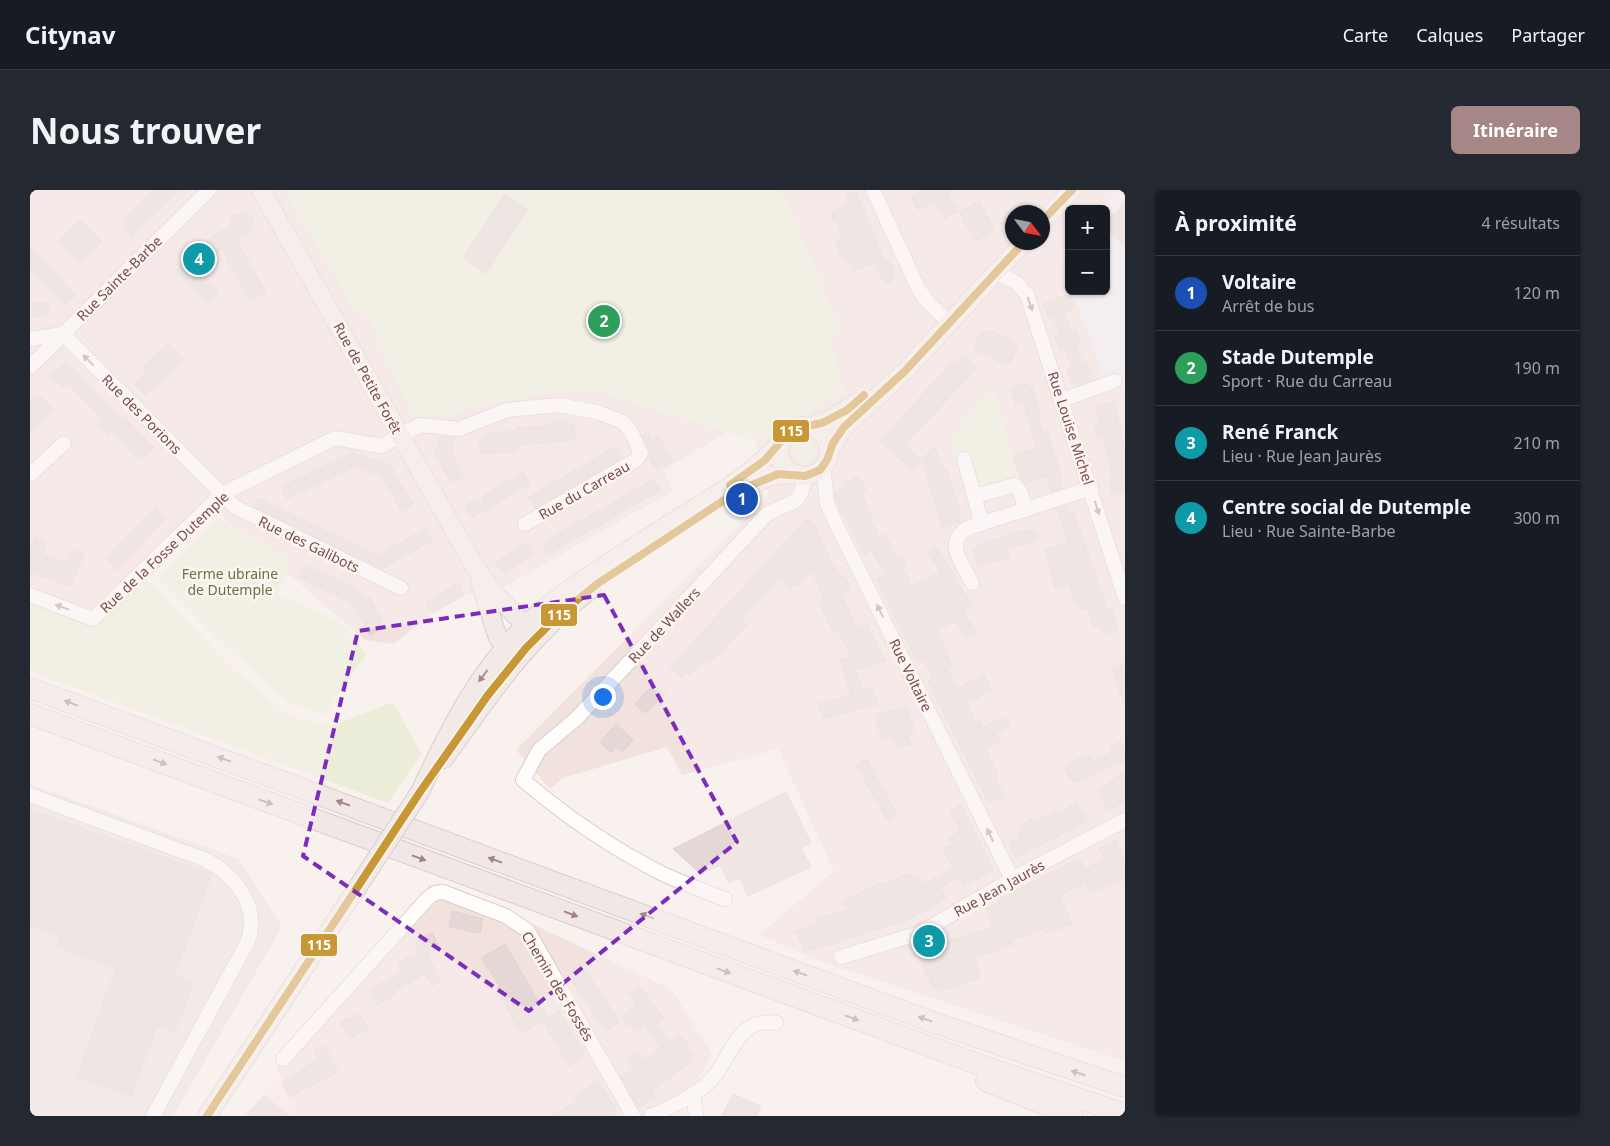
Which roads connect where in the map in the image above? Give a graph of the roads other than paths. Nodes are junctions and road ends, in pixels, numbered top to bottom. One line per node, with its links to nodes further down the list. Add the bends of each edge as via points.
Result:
1 (209, 190): 12 (street, Rue Sainte-Barbe)
2 (261, 190): 18 (main road, Rue de Petite Forêt)
3 (873, 190): 11 (street, via 918,288)
4 (1058, 190): 6 (main road)
5 (1072, 190): 7 (main road)
6 (1044, 205)
7 (1050, 213)
8 (1005, 247): 11 (main road)
9 (1017, 250): 10 (main road)
10 (996, 272): 16 (street, Rue Louise Michel, one-way to 16, via 1017,283 1027,295); 22 (main road, via 905,371 844,427)
11 (942, 316): 17 (main road, via 893,370 859,400 840,414)
12 (63, 334): 13 (street); 14 (street, Rue Sainte-Barbe); 26 (street, Rue des Porions, one-way to 12)
13 (30, 339)
14 (30, 367)
15 (1115, 381): 16 (street)
16 (1062, 400): 25 (street, Rue Louise Michel)
17 (810, 427): 20 (main road, via 793,430); 22 (main road, via 824,436)
18 (400, 436): 26 (street, Rue de la Fosse Dutemple, via 380,446 335,438); 29 (street, Rue du Carreau, via 420,425 459,429 497,413 541,405 592,410 626,425 640,448 638,458); 31 (main road, Rue de Petite Forêt)
19 (64, 442): 23 (street)
20 (781, 442): 24 (main road, via 780,458 784,466); 36 (main road, via 754,469 571,589)
21 (964, 459): 27 (street)
22 (826, 460): 24 (main road, via 816,473); 42 (street, Rue Voltaire, one-way to 22, via 836,523 824,492)
23 (30, 475)
24 (799, 475): 36 (main road, via 778,474 747,486 639,555); 43 (street, Rue de Wallers, via 800,497 765,516 577,718 539,750 523,780 622,850 667,876)
25 (1091, 488): 28 (street); 35 (street, Rue Louise Michel, one-way to 35)
26 (222, 494): 33 (street, Rue des Galibots, via 245,513); 34 (street, Rue de la Fosse Dutemple, one-way to 34, via 93,619)
27 (975, 496): 28 (street, via 1015,485); 30 (street)
28 (1026, 510): 30 (street)
29 (525, 524)
30 (982, 524): 32 (street, via 964,530 956,540 957,551)
31 (475, 567): 36 (main road, Rue de Petite Forêt); 37 (main road, Rue de Petite Forêt, via 495,631)
32 (972, 583)
33 (401, 588)
34 (30, 595)
35 (1125, 598)
36 (530, 633): 37 (main road)
37 (512, 652): 52 (main road, bridge, via 488,695 420,792)
38 (30, 688): 48 (highway, one-way to 38, via 930,1021)
39 (30, 714): 46 (highway, one-way to 46)
40 (30, 794): 51 (street, via 206,860 231,877 249,906 251,925 247,943)
41 (1125, 820): 42 (street, Rue Jean Jaurès)
42 (1012, 879): 44 (street, Rue Jean Jaurès, via 913,936)
43 (725, 899)
44 (841, 957)
45 (776, 1023): 49 (street, via 756,1024 738,1036 714,1076)
46 (895, 1034): 50 (highway); 56 (highway, via 971,1075)
47 (283, 1059): 53 (street, Chemin des Fossés, via 428,898 443,892 506,916 528,931)
48 (1125, 1087)
49 (693, 1094): 54 (street); 55 (street)
50 (1125, 1114)
51 (153, 1116)
52 (207, 1116)
53 (633, 1116)
54 (651, 1116)
55 (696, 1116)
56 (1073, 1116)

